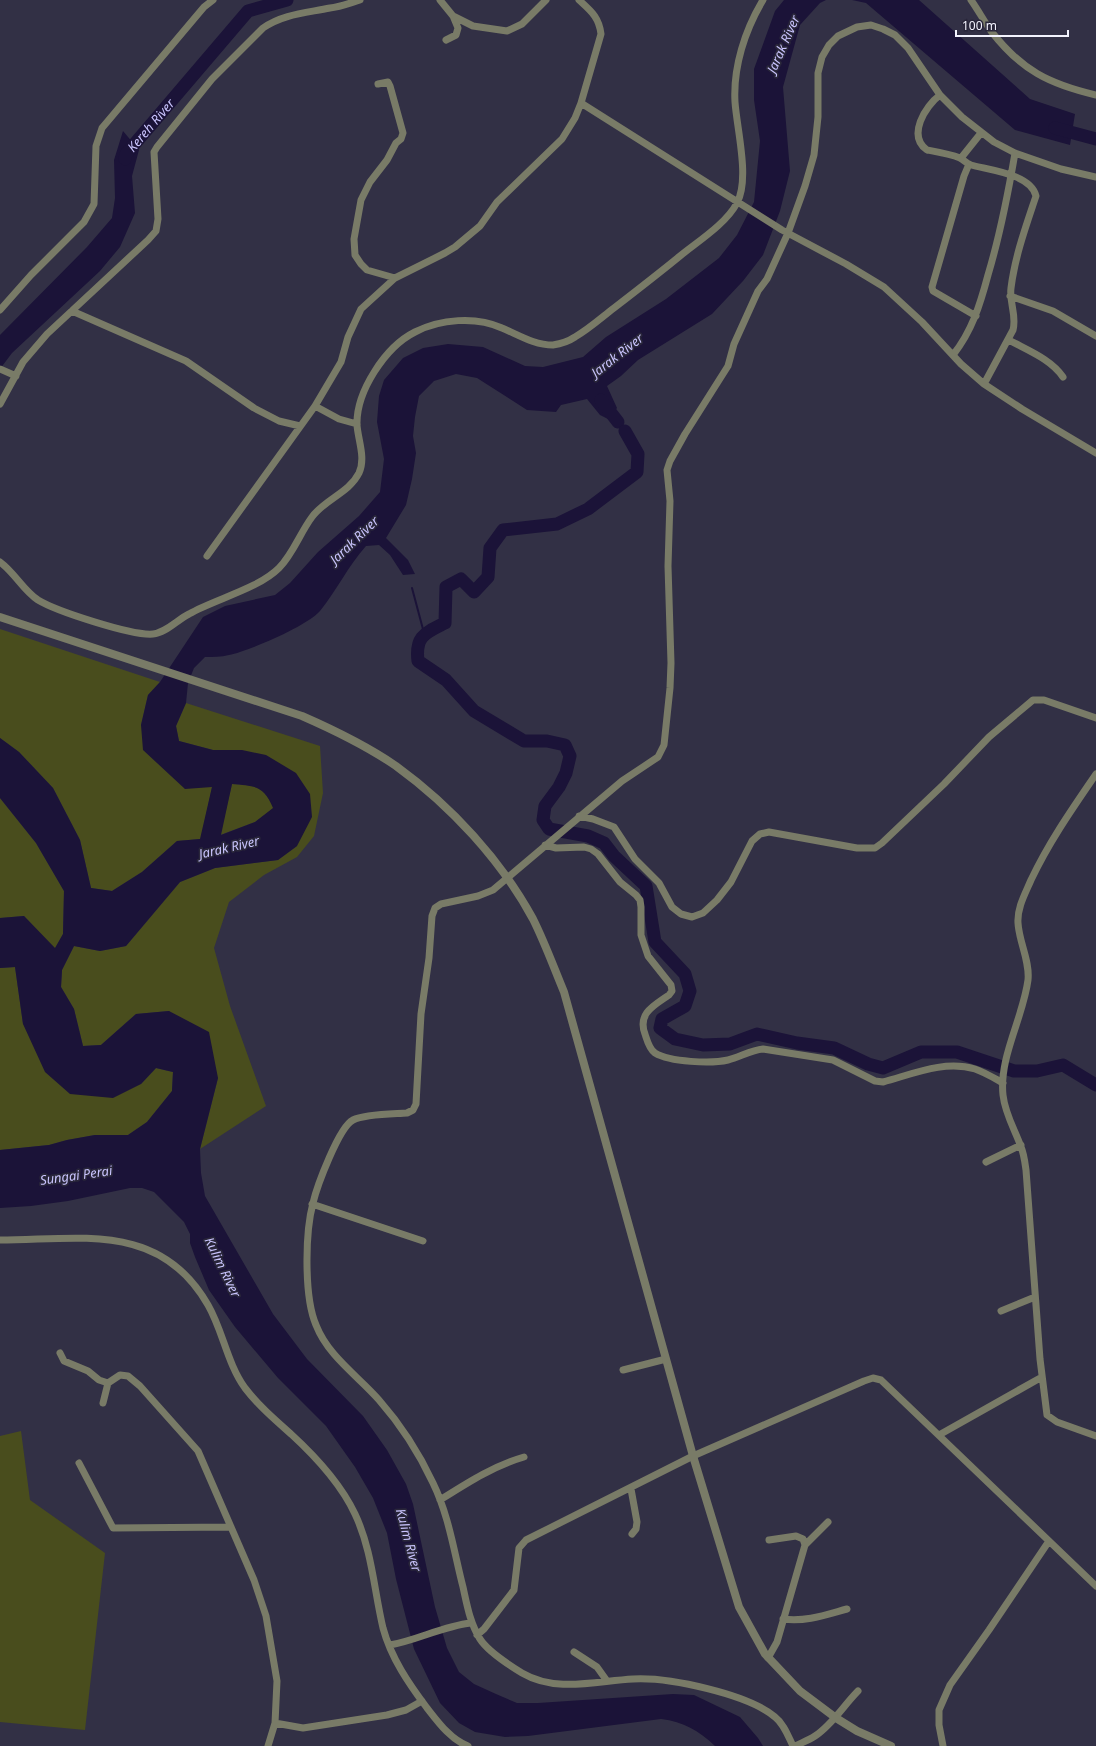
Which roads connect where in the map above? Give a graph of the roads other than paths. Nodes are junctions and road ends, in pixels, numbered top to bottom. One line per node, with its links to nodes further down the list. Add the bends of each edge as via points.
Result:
1 (213, 0): 24 (street, via 204,7 102,128 96,146 94,204 84,222)
2 (360, 0): 25 (street, via 272,22 212,79 154,152 158,219 156,231)
3 (440, 0): 8 (street)
4 (546, 0): 8 (street, via 522,24 507,31 474,26)
5 (579, 0): 13 (street, via 600,23 601,34)
6 (763, 0): 20 (street, via 745,36 736,69 735,100 742,161 741,188)
7 (971, 0): 12 (street, via 1010,53 1035,73 1071,89)
8 (452, 16): 9 (street, via 458,28 456,35)
9 (446, 40)
10 (378, 84): 22 (street, via 388,82 403,133 361,200 354,239 356,255 367,270)
11 (940, 95): 14 (street); 16 (street, via 934,99 922,119 918,129 918,142 927,150); 21 (street, via 908,48 883,28 870,25 857,27 838,36 822,57 818,73 818,117 814,154 805,186)
12 (1096, 95)
13 (581, 103): 20 (street); 22 (street, via 562,139 497,202 480,226 455,247)
14 (981, 133): 15 (street); 16 (street)
15 (1015, 153): 18 (street); 19 (street, via 1061,169)
16 (961, 158): 17 (street)
17 (969, 164): 18 (street); 26 (street, via 932,287 933,291)
18 (1012, 175): 23 (street, via 1031,187 1036,196 1021,241); 26 (street, via 995,253)
19 (1096, 177)
20 (737, 203): 21 (street); 36 (street, via 715,227 573,339 556,345 540,344 490,323 466,321 432,326 413,333 397,345 376,368 368,383)
21 (785, 232): 29 (street, via 884,287); 44 (street, via 767,279 758,291 734,344 728,366 685,434 667,470 670,501 670,688 664,745 658,757 622,781)
22 (395, 278): 35 (street, via 356,316 342,362)
23 (1010, 296): 27 (street, via 1053,311); 28 (street, via 1015,322)
24 (0, 310)
25 (72, 311): 31 (street); 37 (street, via 186,361 254,408 279,421)
26 (976, 316): 29 (street)
27 (1096, 336)
28 (1009, 340): 32 (street, via 1050,363); 33 (street)
29 (953, 355): 33 (street)
30 (0, 369): 31 (street)
31 (13, 375): 34 (street)
32 (1063, 377)
33 (984, 384): 38 (street)
34 (0, 404)
35 (315, 406): 36 (street, via 339,419); 37 (street)
36 (357, 424): 40 (street, via 362,456 361,469 353,483 312,516 282,566 268,577 189,614 162,632 151,634 113,626 48,604 28,592)
37 (300, 426): 39 (street)
38 (1096, 453)
39 (207, 556)
40 (0, 562)
41 (0, 616): 46 (street, via 302,716 344,735 396,766 434,797 473,835)
42 (1096, 718): 44 (street, via 1044,700 1033,700 989,737 944,784 875,848 857,848 769,832 760,834 752,841 731,882 717,900 703,913 692,917 681,914 672,906 659,883 636,858 614,827)
43 (1096, 774): 47 (street, via 1057,831 1020,904 1018,924 1027,962 1028,979)
44 (578, 816): 45 (street)
45 (548, 842): 46 (street); 47 (street, via 556,848 591,849 640,900 641,935 648,956 671,985 672,991 647,1010 644,1016 644,1032 655,1053 681,1061 710,1062 727,1060 763,1049 833,1060 875,1081 883,1082 931,1068 957,1066 975,1069)
46 (507, 879): 50 (street, via 478,896 449,902 436,908 432,916 421,1014 416,1104 413,1110 407,1113 352,1120 345,1127 328,1160); 56 (street, via 546,945 564,992)
47 (1003, 1080): 48 (street, via 1003,1096 1008,1117)
48 (1021, 1145): 49 (street); 53 (street, via 1026,1170)
49 (986, 1162)
50 (312, 1204): 52 (street); 67 (street, via 306,1252 309,1297 315,1324 327,1347 379,1400 412,1443)
51 (0, 1240): 79 (street, via 104,1238 129,1242 170,1261 192,1282 208,1305 234,1370 246,1388 266,1412 320,1463 355,1513 367,1547 384,1630)
52 (423, 1241)
53 (1035, 1297): 54 (street); 58 (street)
54 (1001, 1311)
55 (60, 1353): 59 (street, via 64,1362 88,1371 99,1380)
56 (666, 1359): 57 (street); 63 (street)
57 (623, 1370)
58 (1042, 1377): 61 (street); 62 (street, via 1046,1415 1057,1422)
59 (108, 1383): 60 (street); 69 (street, via 120,1375 128,1376 198,1451)
60 (104, 1403)
61 (940, 1435): 63 (street, via 881,1380 873,1378); 72 (street)
62 (1096, 1436)
63 (693, 1456): 66 (street); 81 (street, via 739,1607)
64 (524, 1457): 67 (street, via 505,1463 473,1479)
65 (79, 1463): 69 (street, via 113,1528)
66 (630, 1489): 70 (street, via 637,1522); 78 (street, via 526,1540 520,1548 514,1590)
67 (440, 1500): 77 (street, via 448,1519)
68 (828, 1522): 73 (street)
69 (231, 1527): 86 (street, via 254,1580 266,1616 277,1681)
70 (632, 1534)
71 (770, 1540): 73 (street, via 796,1536 803,1539)
72 (1048, 1541): 74 (street); 91 (street, via 950,1685 940,1710 939,1725)
73 (805, 1545): 76 (street)
74 (1096, 1586)
75 (847, 1609): 76 (street, via 798,1621)
76 (782, 1619): 81 (street, via 777,1642)
77 (471, 1623): 78 (street); 79 (street)
78 (478, 1635): 82 (street, via 481,1641 523,1674 552,1683 576,1685)
79 (390, 1645): 84 (street, via 402,1673)
80 (574, 1652): 82 (street, via 597,1667)
81 (768, 1658): 85 (street, via 800,1691)
82 (607, 1681): 89 (street, via 637,1679 677,1683 732,1696 757,1705 775,1716)
83 (858, 1691): 85 (street)
84 (422, 1701): 86 (street, via 406,1710 387,1715 303,1728); 88 (street, via 442,1728)
85 (836, 1718): 89 (street, via 815,1736); 90 (street, via 857,1731)
86 (275, 1723): 87 (street)
87 (268, 1746)
88 (468, 1746)
89 (794, 1746)
90 (891, 1746)
91 (943, 1746)

